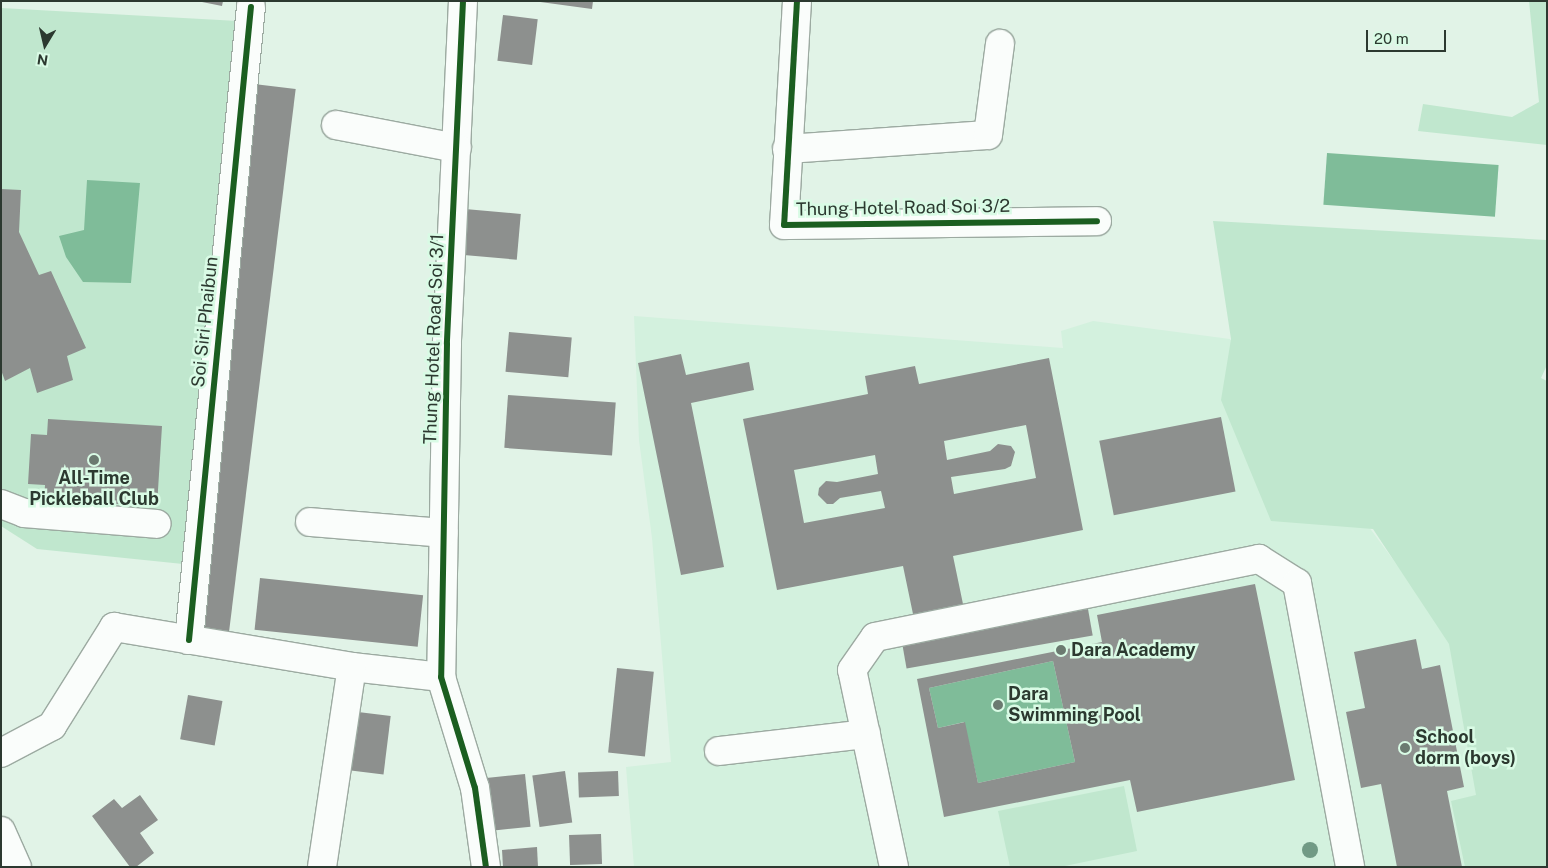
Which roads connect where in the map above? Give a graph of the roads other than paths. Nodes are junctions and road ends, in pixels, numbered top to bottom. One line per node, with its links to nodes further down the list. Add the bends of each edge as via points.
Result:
1 (462, 1): 6 (street, Thung Hotel Road Soi 3/1)
2 (798, 1): 7 (street, Thung Hotel Road Soi 3/2)
3 (251, 7): 13 (street, Soi Siri Phaibun)
4 (1000, 44): 7 (street, via 988,136)
5 (336, 125): 6 (street)
6 (457, 148): 12 (street, Thung Hotel Road Soi 3/1, via 447,344)
7 (787, 149): 8 (street, Thung Hotel Road Soi 3/2, via 784,225)
8 (1097, 221)
9 (1, 504): 11 (street, via 24,513)
10 (310, 522): 12 (street)
11 (157, 524)
12 (444, 532): 15 (street, Thung Hotel Road Soi 3/1)
13 (189, 640): 14 (street); 18 (street, via 114,628 52,726)
14 (352, 666): 15 (street); 21 (street)
15 (441, 677): 22 (street, Thung Hotel Road Soi 3/1, via 475,788)
16 (866, 734): 17 (street); 23 (street); 24 (street, via 852,670 875,637 1259,559 1297,583)
17 (719, 751)
18 (1, 753)
19 (1, 831): 20 (street)
20 (17, 867)
21 (322, 867)
22 (486, 867)
23 (894, 867)
24 (1350, 867)

